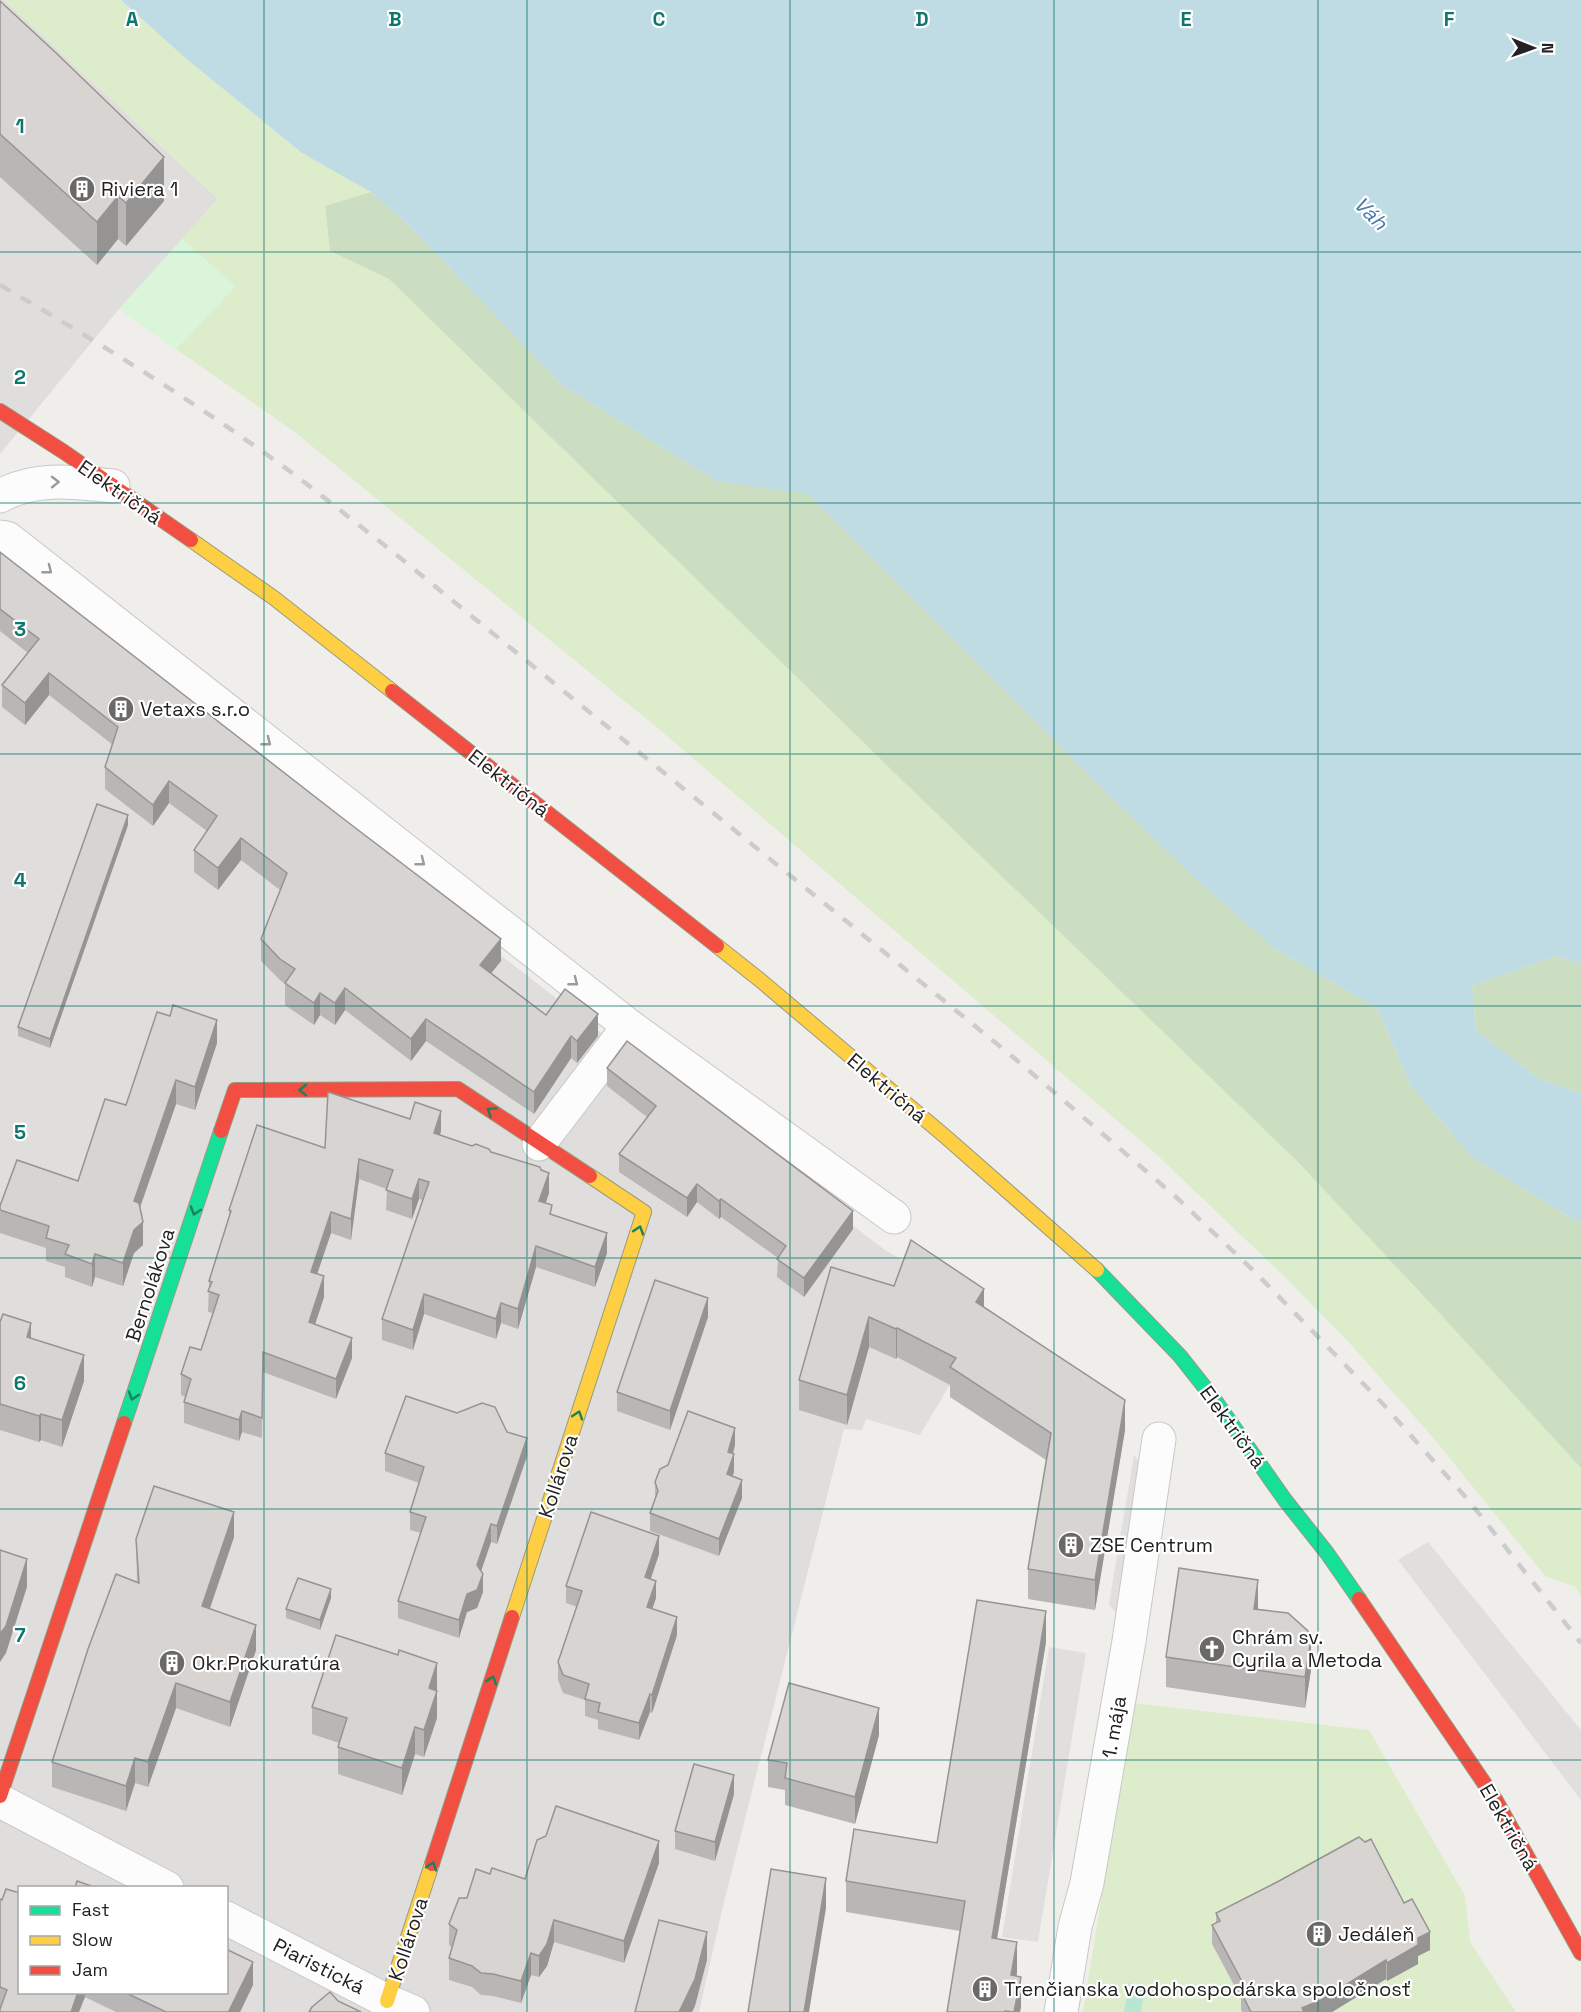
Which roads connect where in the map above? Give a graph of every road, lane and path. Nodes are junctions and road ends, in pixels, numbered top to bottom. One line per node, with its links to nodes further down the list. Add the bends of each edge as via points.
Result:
1 (0, 413): 2 (main road, Električná)
2 (113, 486): 3 (street, one-way to 2, via 41,482); 13 (main road, Električná, via 274,598 760,980 1096,1269 1180,1356 1327,1553 1494,1799)
3 (0, 496)
4 (0, 537): 5 (street, one-way to 5, via 7,538)
5 (630, 1026): 6 (street); 7 (street)
6 (539, 1144): 9 (main road, Bernolákova, one-way to 9, via 458,1089 235,1090); 14 (main road, Kollárova, one-way to 6, via 645,1212)
7 (894, 1217)
8 (1159, 1440): 15 (street, 1. mája, via 1129,1641)
9 (0, 1796)
10 (0, 1801): 11 (street)
11 (165, 1886)
12 (228, 1919): 14 (street, Piaristická)
13 (1581, 1953)
14 (400, 2007)
15 (1061, 2012)

